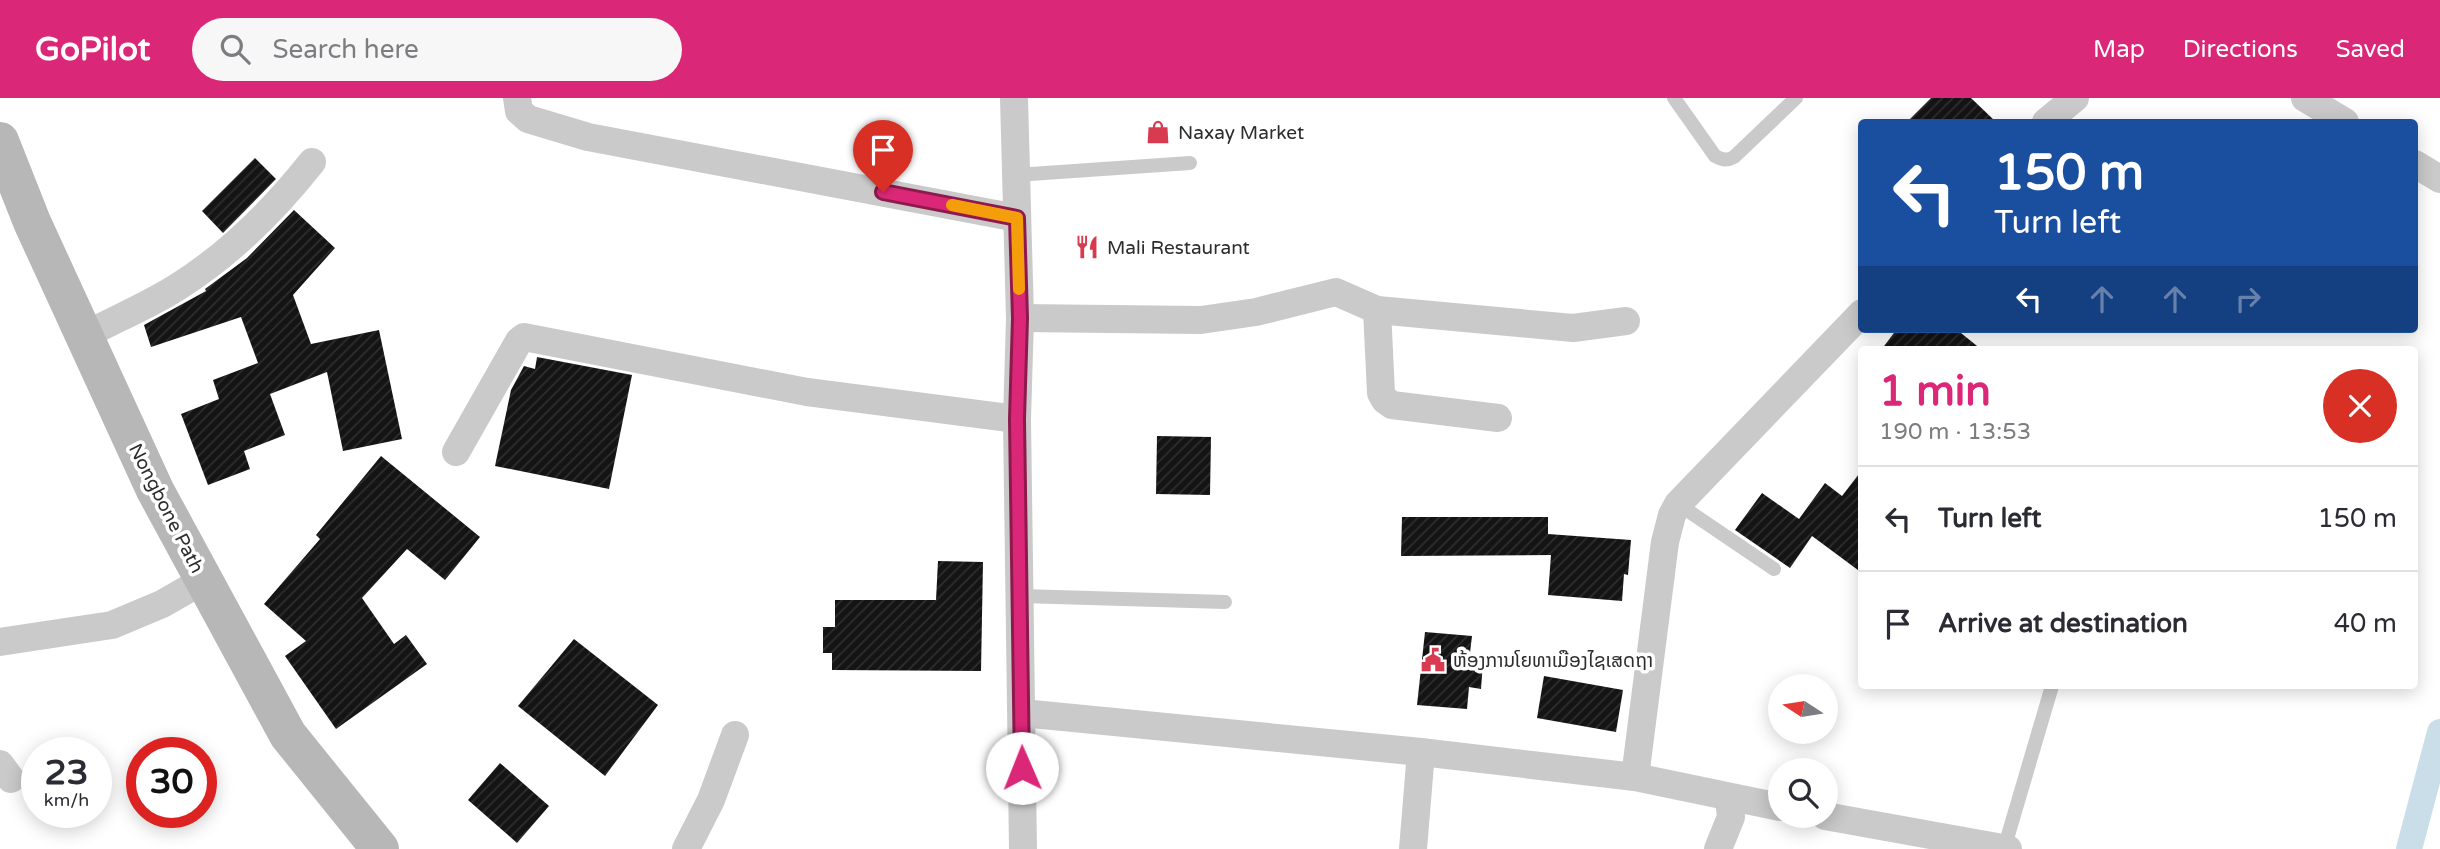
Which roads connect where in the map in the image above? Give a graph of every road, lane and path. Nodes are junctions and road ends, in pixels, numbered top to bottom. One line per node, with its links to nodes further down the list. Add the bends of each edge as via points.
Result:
1 (517, 98): 16 (street, via 519,111 528,119 588,137)
2 (1014, 98): 13 (street)
3 (1674, 98): 4 (lane, via 1721,160 1734,158)
4 (1796, 98)
5 (2075, 98): 7 (street)
6 (2305, 98): 8 (street)
7 (2050, 119)
8 (2341, 119)
9 (4, 162): 17 (street, Nongbone Path)
10 (312, 162): 22 (street, via 245,236 178,287)
11 (1189, 163): 13 (lane)
12 (2418, 166): 14 (street)
13 (1015, 175): 16 (street)
14 (2440, 179)
15 (0, 213): 17 (street)
16 (1017, 218): 20 (street)
17 (41, 242): 22 (street, Nongbone Path)
18 (1377, 310): 20 (street, via 1336,292 1201,320); 21 (street, via 1573,328); 23 (street, via 1385,400 1392,405)
19 (1858, 317): 26 (street)
20 (1020, 318): 24 (street)
21 (1626, 321)
22 (84, 336): 28 (street, Nongbone Path, via 155,490)
23 (1498, 418)
24 (1017, 419): 25 (street, via 807,392 524,337); 29 (street)
25 (456, 452)
26 (1678, 504): 27 (lane); 36 (street, via 1665,542)
27 (1774, 569)
28 (204, 580): 31 (street, via 111,625); 40 (street, Nongbone Path, via 288,735)
29 (1021, 596): 30 (lane); 33 (street)
30 (1225, 602)
31 (0, 642)
32 (2051, 689): 45 (lane)
33 (1021, 713): 35 (street); 42 (street)
34 (735, 735): 41 (street)
35 (1421, 752): 36 (street); 43 (street)
36 (1635, 777): 37 (street)
37 (1730, 798): 38 (street); 44 (street, via 1731,817)
38 (1768, 805)
39 (1838, 818): 45 (street)
40 (380, 849)
41 (686, 849)
42 (1023, 849)
43 (1413, 849)
44 (1718, 849)
45 (2006, 849)

